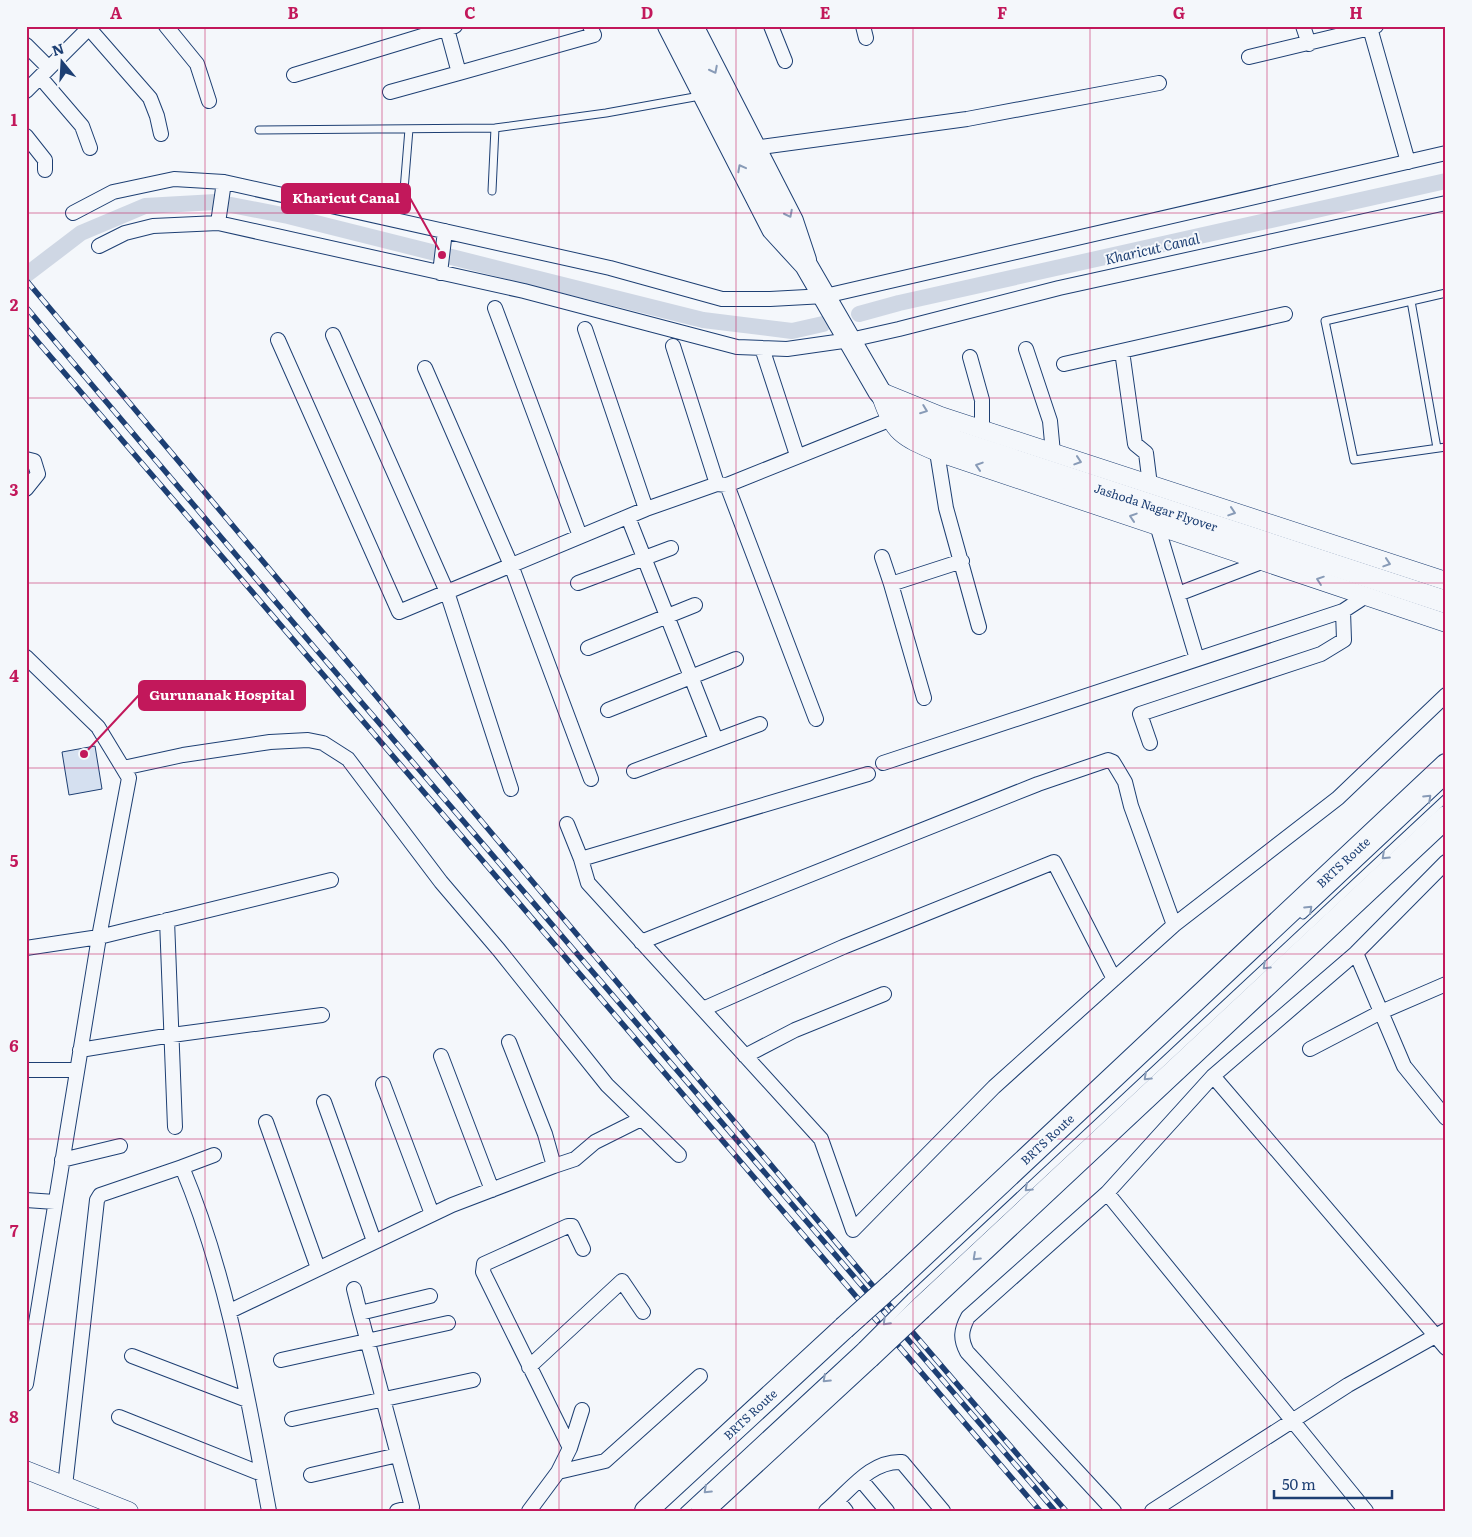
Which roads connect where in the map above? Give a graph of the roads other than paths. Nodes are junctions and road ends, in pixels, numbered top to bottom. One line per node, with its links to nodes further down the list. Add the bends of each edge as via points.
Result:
1 (166, 26): 21 (street, via 197,64)
2 (590, 26): 15 (street, via 594,35)
3 (669, 26): 20 (main road)
4 (692, 26): 28 (main road, one-way to 28)
5 (772, 26): 13 (street)
6 (1303, 26): 10 (street)
7 (89, 27): 14 (street); 25 (street, via 150,98)
8 (1373, 27): 10 (street); 30 (street)
9 (451, 28): 15 (street); 16 (street)
10 (1309, 44): 12 (street)
11 (26, 45): 14 (street)
12 (1249, 58)
13 (785, 61)
14 (44, 73): 18 (street); 27 (street, via 82,126)
15 (459, 73): 19 (street)
16 (294, 75)
17 (1159, 82): 28 (street, via 967,119)
18 (26, 91)
19 (390, 92)
20 (703, 96): 22 (lane); 40 (main road, one-way to 20, via 773,229)
21 (209, 101)
22 (496, 128): 23 (lane); 34 (lane)
23 (409, 129): 24 (lane); 33 (lane)
24 (259, 130)
25 (161, 134)
26 (26, 136): 31 (street, via 45,160)
27 (90, 148)
28 (754, 148): 40 (main road, one-way to 40, via 792,221)
29 (1446, 153): 30 (street)
30 (1408, 162): 43 (street)
31 (45, 170)
32 (224, 185): 36 (street, via 174,179 113,192); 37 (street); 38 (street)
33 (404, 190)
34 (492, 191)
35 (1446, 203): 50 (street, via 1059,288)
36 (73, 213)
37 (218, 221): 39 (street, via 153,226 125,233); 41 (street)
38 (445, 231): 41 (street); 43 (street, via 610,268 722,299)
39 (99, 246)
40 (806, 265): 43 (main road, Jashoda Nagar Flyover)
41 (440, 273): 52 (street, via 524,291 737,347)
42 (1446, 293): 44 (lane)
43 (825, 296): 50 (main road, Jashoda Nagar Flyover)
44 (1411, 301): 62 (lane); 62 (lane, via 1326,321 1354,460)
45 (494, 308): 73 (street)
46 (1285, 314): 54 (street)
47 (585, 329): 70 (street)
48 (332, 335): 83 (street)
49 (278, 340): 83 (street, via 400,612)
50 (850, 340): 52 (street, via 788,349); 58 (main road, Jashoda Nagar Flyover)
51 (673, 346): 67 (street)
52 (762, 348): 65 (street)
53 (1026, 349): 64 (street, via 1050,421)
54 (1122, 350): 56 (street); 68 (street, via 1135,444 1146,453)
55 (970, 357): 60 (street, via 982,400)
56 (1064, 364)
57 (425, 368): 79 (street)
58 (879, 391): 59 (main road, Jashoda Nagar Flyover, via 894,410); 60 (street, one-way to 60)
59 (896, 418): 63 (street, via 901,433); 65 (street); 86 (main road, Jashoda Nagar Flyover, via 958,442)
60 (982, 430): 64 (street)
61 (1446, 447): 62 (lane)
62 (1438, 448)
63 (937, 452): 72 (street, one-way to 63); 77 (street, via 946,508)
64 (1053, 453): 68 (street, one-way to 68)
65 (797, 455): 67 (street)
66 (26, 459): 69 (street, via 34,461 38,474)
67 (722, 484): 70 (street); 100 (street)
68 (1150, 485): 80 (street, one-way to 80)
69 (26, 489)
70 (646, 509): 71 (street)
71 (628, 517): 73 (street); 76 (street)
72 (1157, 525): 78 (street); 84 (street)
73 (580, 536): 79 (street)
74 (671, 548): 76 (street)
75 (882, 557): 82 (street)
76 (644, 558): 81 (street); 89 (street)
77 (962, 561): 82 (street); 91 (street)
78 (1264, 562): 84 (street); 85 (street, one-way to 78)
79 (511, 565): 83 (street); 109 (street)
80 (1446, 581)
81 (578, 583)
82 (891, 584): 98 (street)
83 (447, 592): 111 (street)
84 (1178, 594): 94 (street)
85 (1366, 596): 88 (street); 90 (street)
86 (1446, 602)
87 (695, 605): 89 (street)
88 (1343, 611): 94 (street); 103 (street, via 1344,640 1320,654 1140,714)
89 (668, 617): 92 (street); 96 (street)
90 (1446, 622)
91 (979, 627)
92 (588, 648)
93 (736, 659): 96 (street)
94 (1198, 659): 104 (street)
95 (29, 663): 106 (street, via 98,727)
96 (691, 676): 99 (street); 102 (street)
97 (1446, 695): 120 (street, via 1338,798)
98 (924, 698)
99 (608, 710)
100 (816, 719)
101 (760, 724): 102 (street)
102 (716, 740): 107 (street)
103 (1150, 743)
104 (883, 763)
105 (1446, 764): 161 (main road)
106 (123, 768): 121 (street, via 129,778); 143 (street, via 183,755 270,742 308,740 348,759 441,882 607,1085)
107 (634, 771)
108 (868, 774): 115 (street)
109 (591, 779)
110 (1446, 782): 119 (lane, BRTS Route, one-way to 110)
111 (511, 789)
112 (1446, 798): 161 (lane, BRTS Route, one-way to 161)
113 (1446, 817): 161 (main road, one-way to 161)
114 (567, 824): 115 (street)
115 (581, 859): 122 (street, via 588,884)
116 (1446, 862): 124 (street)
117 (331, 880): 118 (street)
118 (167, 920): 121 (street); 131 (street)
119 (1293, 924)
120 (1174, 926): 122 (street, via 1125,782 1113,762 1108,760 1038,784); 125 (street)
121 (99, 937): 123 (street); 134 (street)
122 (641, 942): 128 (street)
123 (26, 948)
124 (1356, 953): 129 (street); 139 (street)
125 (1114, 979): 128 (street, via 1054,862 842,947); 136 (street, via 994,1087 853,1230 821,1139)
126 (1446, 984): 129 (street)
127 (884, 994): 136 (street, via 795,1030)
128 (703, 1009): 136 (street)
129 (1381, 1012): 133 (street); 142 (street, via 1404,1066)
130 (322, 1015): 131 (street)
131 (172, 1035): 134 (street); 145 (street)
132 (509, 1042): 150 (street)
133 (1310, 1049)
134 (80, 1050): 138 (street)
135 (441, 1056): 152 (street)
136 (745, 1056)
137 (26, 1070): 138 (street)
138 (77, 1070): 149 (street)
139 (1213, 1076): 153 (street); 168 (street)
140 (383, 1084): 156 (street)
141 (324, 1102): 157 (street)
142 (1446, 1118)
143 (641, 1119): 148 (street); 150 (street, via 602,1138 575,1159)
144 (266, 1122): 159 (street)
145 (175, 1127)
146 (120, 1146): 149 (street)
147 (214, 1155): 151 (street)
148 (679, 1156)
149 (62, 1160): 155 (street)
150 (554, 1166): 152 (street)
151 (182, 1167): 163 (street, via 208,1234); 191 (street, via 100,1196 97,1200)
152 (492, 1190): 156 (street)
153 (1107, 1193): 183 (street); 203 (street, via 968,1317 961,1337 967,1352)
154 (26, 1200): 155 (street)
155 (56, 1202): 166 (street)
156 (432, 1214): 157 (street)
157 (374, 1240): 159 (street)
158 (583, 1249): 174 (street, via 572,1226 568,1226 484,1264 485,1277)
159 (318, 1268): 163 (street)
160 (354, 1289): 165 (street)
161 (909, 1295): 171 (main road, one-way to 171, bridge); 197 (main road, bridge, via 844,1328)
162 (430, 1296): 165 (street)
163 (230, 1311): 179 (street)
164 (643, 1312): 174 (street, via 622,1281)
165 (360, 1313): 169 (street)
166 (31, 1320): 177 (street)
167 (448, 1323): 169 (street)
168 (1441, 1333): 170 (street); 183 (street, via 1348,1385)
169 (367, 1341): 173 (street); 178 (street)
170 (1446, 1348)
171 (866, 1352): 198 (lane, one-way to 198); 199 (main road)
172 (132, 1356): 179 (street)
173 (281, 1360)
174 (529, 1367): 184 (street)
175 (700, 1376): 187 (street, via 605,1461)
176 (473, 1380): 178 (street)
177 (26, 1384)
178 (383, 1399): 182 (street); 185 (street)
179 (248, 1400): 188 (street)
180 (582, 1410): 184 (street)
181 (119, 1417): 188 (street)
182 (292, 1419)
183 (1294, 1420): 204 (street); 205 (street)
184 (570, 1448): 187 (street)
185 (398, 1455): 189 (street); 195 (street, via 412,1507)
186 (26, 1470): 191 (street)
187 (558, 1472): 196 (street)
188 (262, 1474): 194 (street)
189 (311, 1475)
190 (861, 1480): 192 (street); 201 (street); 202 (street, via 877,1466 890,1461 902,1462)
191 (65, 1486): 193 (street)
192 (842, 1506): 200 (street)
193 (129, 1511)
194 (269, 1511)
195 (397, 1511)
196 (529, 1511)
197 (646, 1511)
198 (684, 1511)
199 (702, 1511)
200 (826, 1511)
201 (887, 1511)
202 (942, 1511)
203 (1114, 1511)
204 (1152, 1511)
205 (1366, 1511)

